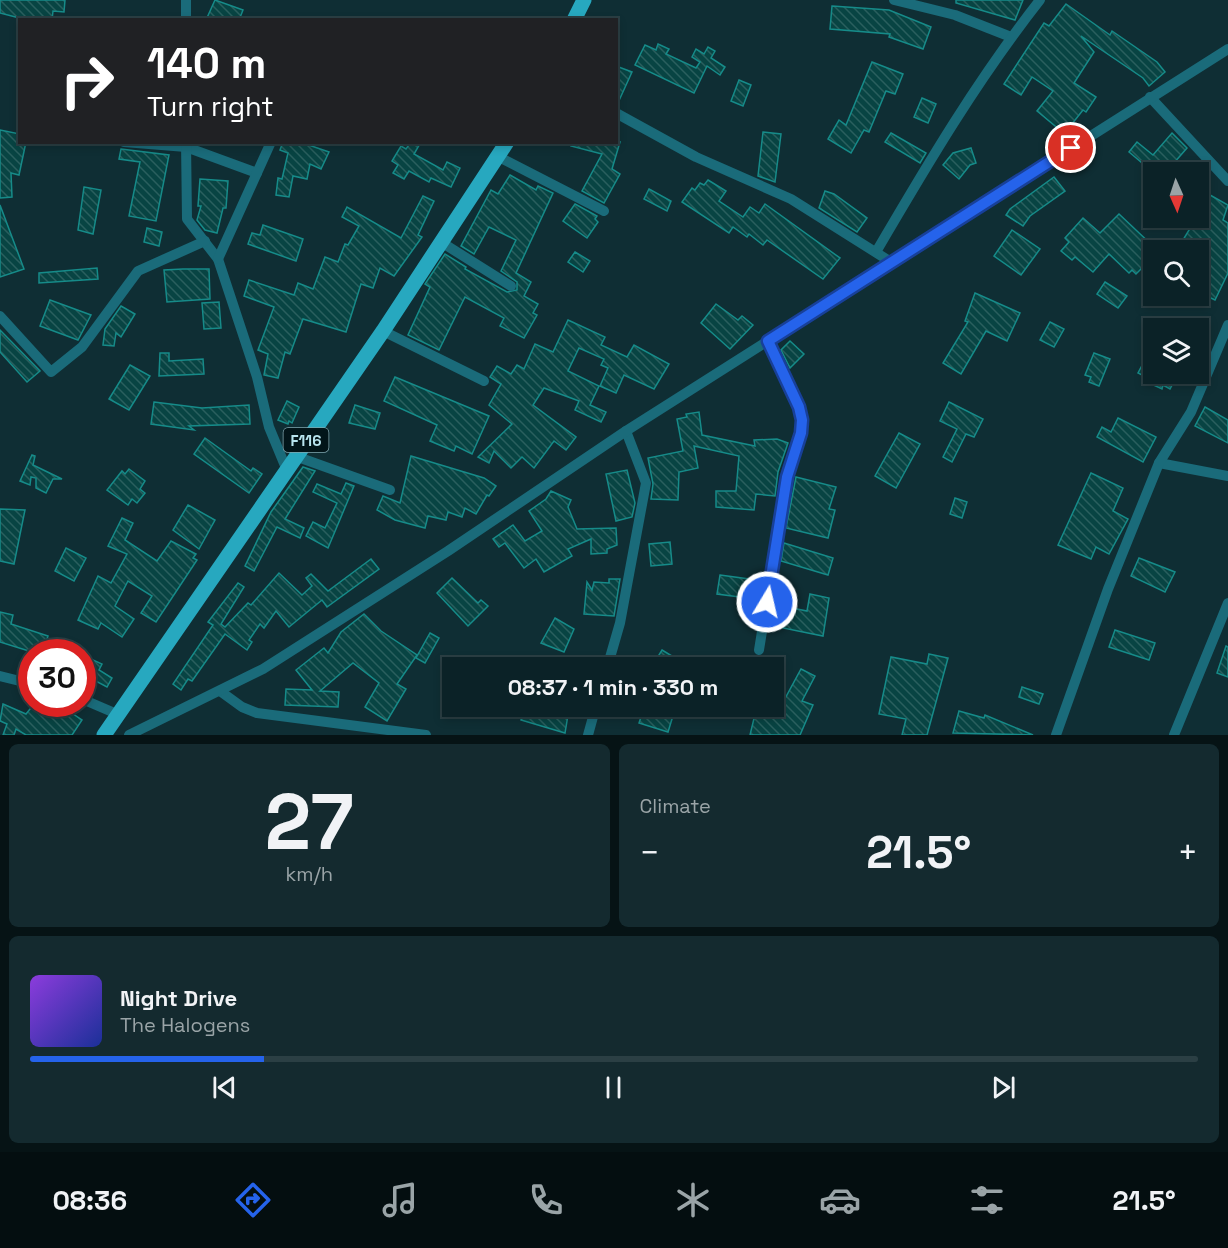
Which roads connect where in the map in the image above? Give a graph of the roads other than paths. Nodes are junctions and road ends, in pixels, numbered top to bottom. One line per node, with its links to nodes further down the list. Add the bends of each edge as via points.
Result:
1 (186, 0): 5 (street)
2 (584, 0): 6 (main road)
3 (894, 0): 7 (street, via 954,15)
4 (1040, 0): 7 (street)
5 (186, 18)
6 (575, 18)
7 (1011, 37): 21 (street, via 951,123)
8 (1228, 49): 9 (street)
9 (1150, 97): 17 (street); 23 (street)
10 (618, 114): 21 (street, via 696,157 791,199)
11 (165, 144): 14 (street)
12 (270, 144): 16 (street)
13 (506, 144): 15 (main road, F116)
14 (186, 145): 16 (street); 19 (street, via 187,219)
15 (498, 156): 18 (street); 20 (main road, F116)
16 (257, 173): 22 (street)
17 (1228, 182)
18 (604, 211)
19 (205, 241): 22 (street); 25 (street, via 138,271 82,347 51,372)
20 (441, 242): 24 (street); 27 (main road, F116)
21 (876, 252): 23 (street)
22 (218, 259): 31 (street, via 257,377 269,427)
23 (891, 262): 28 (street)
24 (511, 286)
25 (0, 316)
26 (1228, 325): 32 (street, via 1191,412)
27 (382, 331): 29 (street); 31 (main road, F116)
28 (768, 341): 30 (street); 36 (street, via 802,420 787,477)
29 (484, 381)
30 (626, 431): 37 (street, via 646,483); 40 (street, via 429,564 263,669)
31 (290, 462): 34 (street); 42 (main road, F116)
32 (1159, 463): 33 (street); 48 (street, via 1108,588)
33 (1228, 476)
34 (390, 490)
35 (1228, 603): 49 (street)
36 (759, 650)
37 (610, 657)
38 (0, 676): 39 (street)
39 (18, 680)
40 (220, 690): 45 (street); 46 (street, via 242,708 257,713)
41 (96, 705): 42 (street)
42 (117, 714): 44 (main road, F116)
43 (593, 717): 47 (street)
44 (104, 735)
45 (129, 735)
46 (426, 735)
47 (588, 735)
48 (1056, 735)
49 (1174, 735)

